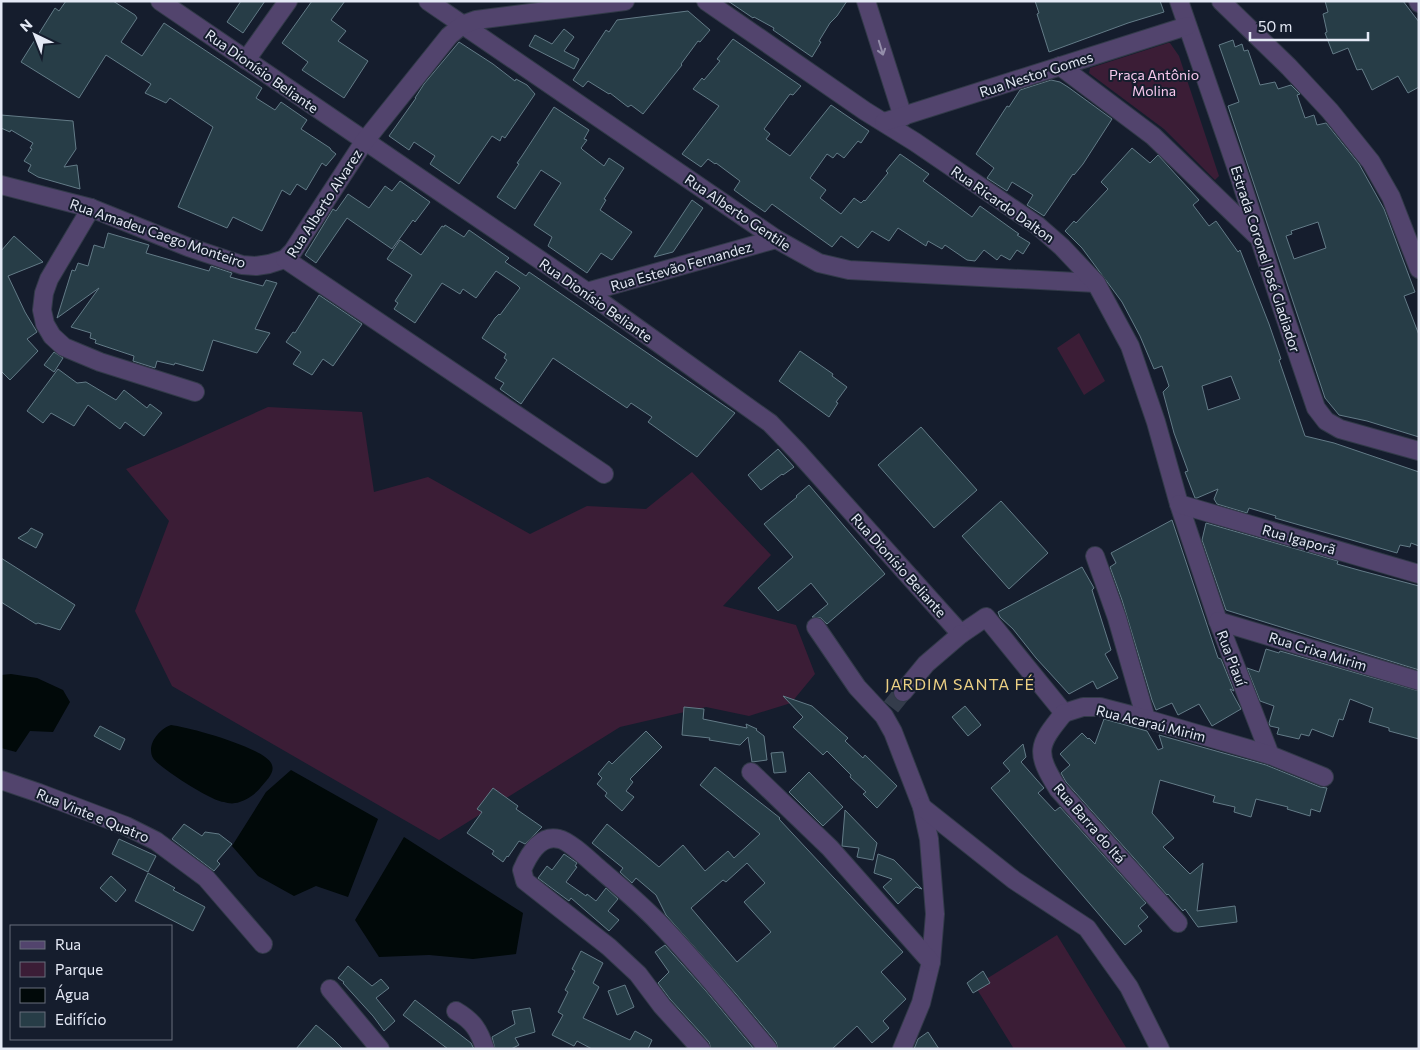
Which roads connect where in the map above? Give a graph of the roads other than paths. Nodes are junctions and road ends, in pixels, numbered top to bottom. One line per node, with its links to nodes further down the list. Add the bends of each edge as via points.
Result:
1 (160, 1): 11 (street, Rua Dionísio Beliante)
2 (288, 1): 11 (street)
3 (428, 1): 9 (street, Rua Alberto Gentile)
4 (625, 1): 9 (street, Rua Alberto Alvarez, via 476,20)
5 (706, 1): 14 (street, Rua Ricardo Dalton)
6 (866, 1): 13 (street, one-way to 13)
7 (1179, 1): 10 (street, Estrada Coronel José Gladiador)
8 (1221, 1): 21 (street, via 1330,111 1371,162 1391,197)
9 (462, 25): 15 (street, Rua Alberto Alvarez, via 449,36); 19 (street, Rua Alberto Gentile)
10 (1187, 26): 12 (street, Rua Nestor Gomes); 18 (street, Estrada Coronel José Gladiador)
11 (246, 60): 15 (street, Rua Dionísio Beliante)
12 (1060, 66): 13 (street, Rua Nestor Gomes); 18 (street, via 1152,136)
13 (903, 117): 14 (street, Rua Nestor Gomes)
14 (884, 122): 22 (street, Rua Ricardo Dalton, via 1038,226)
15 (364, 142): 20 (street, Rua Alberto Alvarez, via 293,252); 23 (street, Rua Dionísio Beliante)
16 (1, 185): 17 (street, Rua Amadeu Caego Monteiro)
17 (92, 208): 20 (street, Rua Amadeu Caego Monteiro, via 242,265 256,266); 24 (street, via 49,279 42,310 44,324 64,347)
18 (1258, 237): 25 (street, Estrada Coronel José Gladiador, via 1316,408 1326,422 1340,429)
19 (776, 239): 22 (street, Rua Alberto Gentile, via 819,263 849,270); 23 (street, Rua Estevão Fernandez)
20 (285, 259): 26 (street, Rua Alberto Alvarez)
21 (1419, 269)
22 (1096, 283): 27 (street, Rua Ricardo Dalton, via 1130,346 1156,422)
23 (587, 292): 32 (street, Rua Dionísio Beliante, via 770,423)
24 (195, 392)
25 (1419, 451)
26 (604, 474)
27 (1178, 504): 29 (street, Rua Igaporã); 30 (street, Rua Piauí)
28 (1095, 556): 36 (street)
29 (1419, 574)
30 (1218, 621): 33 (street, Rua Crixa Mirim); 37 (street, Rua Piauí)
31 (816, 627): 41 (street, via 857,687 888,712)
32 (961, 634): 34 (street, via 926,664); 35 (street, via 986,617)
33 (1419, 681)
34 (903, 692)
35 (1064, 713): 36 (street, Rua Acaraú Mirim, via 1083,707 1100,707); 42 (street, Rua Barra do Itá, via 1047,734 1041,753 1046,770 1058,789)
36 (1146, 718): 37 (street, Rua Acaraú Mirim)
37 (1270, 755): 39 (street)
38 (751, 772): 44 (street, via 830,848)
39 (1324, 777)
40 (1, 780): 43 (street, Rua Vinte e Quatro, via 126,826 156,841 206,878)
41 (922, 807): 44 (street, via 929,839 935,914); 52 (street, via 1014,880 1087,928 1129,987)
42 (1178, 923)
43 (263, 944)
44 (931, 962): 51 (street, via 921,1003)
45 (330, 989): 47 (street)
46 (456, 1011): 48 (street, via 474,1024)
47 (380, 1049)
48 (485, 1049)
49 (701, 1049): 50 (street, via 638,974 525,881 522,870 529,854 545,840 559,839 627,892 664,929)
50 (768, 1049)
51 (902, 1049)
52 (1160, 1049)

